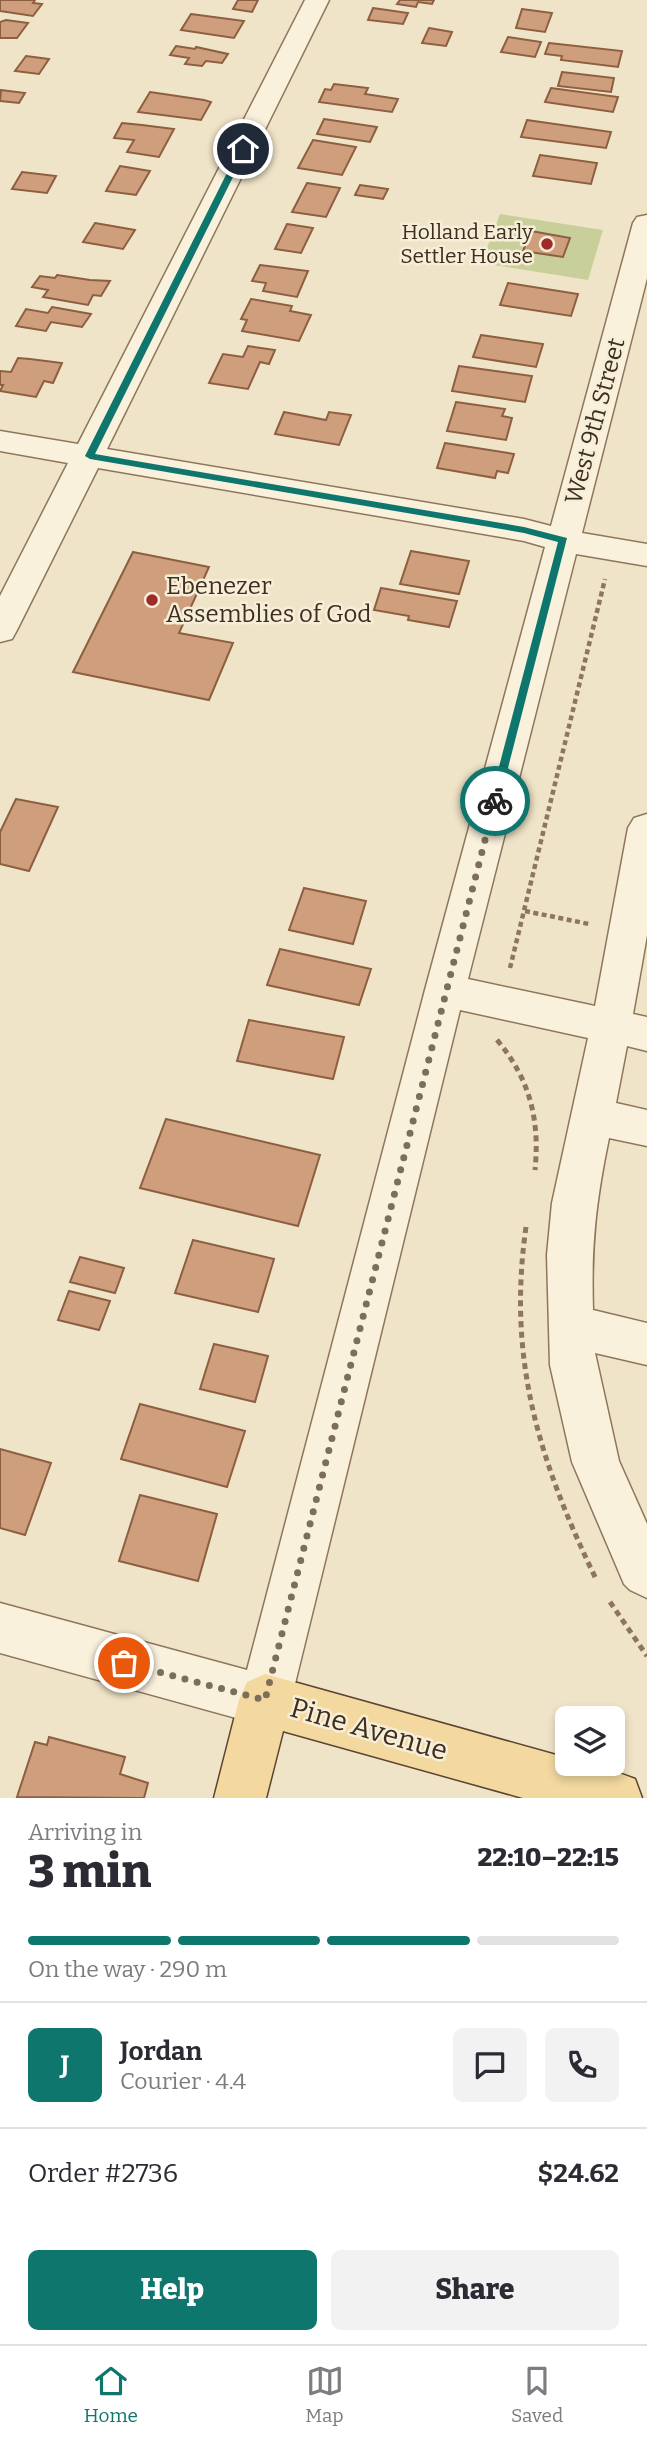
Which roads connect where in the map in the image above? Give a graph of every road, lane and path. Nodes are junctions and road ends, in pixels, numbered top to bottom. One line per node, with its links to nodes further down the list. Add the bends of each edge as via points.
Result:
1 (317, 0): 4 (street)
2 (647, 223): 5 (street, West 9th Street)
3 (0, 440): 4 (street)
4 (90, 456): 5 (street, via 510,527); 8 (street)
5 (564, 541): 6 (street); 12 (street, West 9th Street)
6 (647, 555)
7 (607, 572): 10 (path)
8 (0, 630)
9 (647, 828): 11 (street)
10 (525, 911): 11 (path); 13 (path)
11 (633, 953): 14 (street)
12 (446, 990): 13 (street); 21 (street, West 9th Street)
13 (502, 1002): 14 (street)
14 (629, 1030): 15 (street)
15 (593, 1116): 16 (street); 17 (street, via 569,1255)
16 (647, 1128)
17 (571, 1326): 18 (street); 19 (street, via 573,1365 596,1462)
18 (647, 1344)
19 (647, 1573)
20 (0, 1628): 21 (street, Pine Avenue)
21 (265, 1700): 22 (main road, West 9th Street); 23 (main road, Pine Avenue)
22 (240, 1798)
23 (616, 1798)

